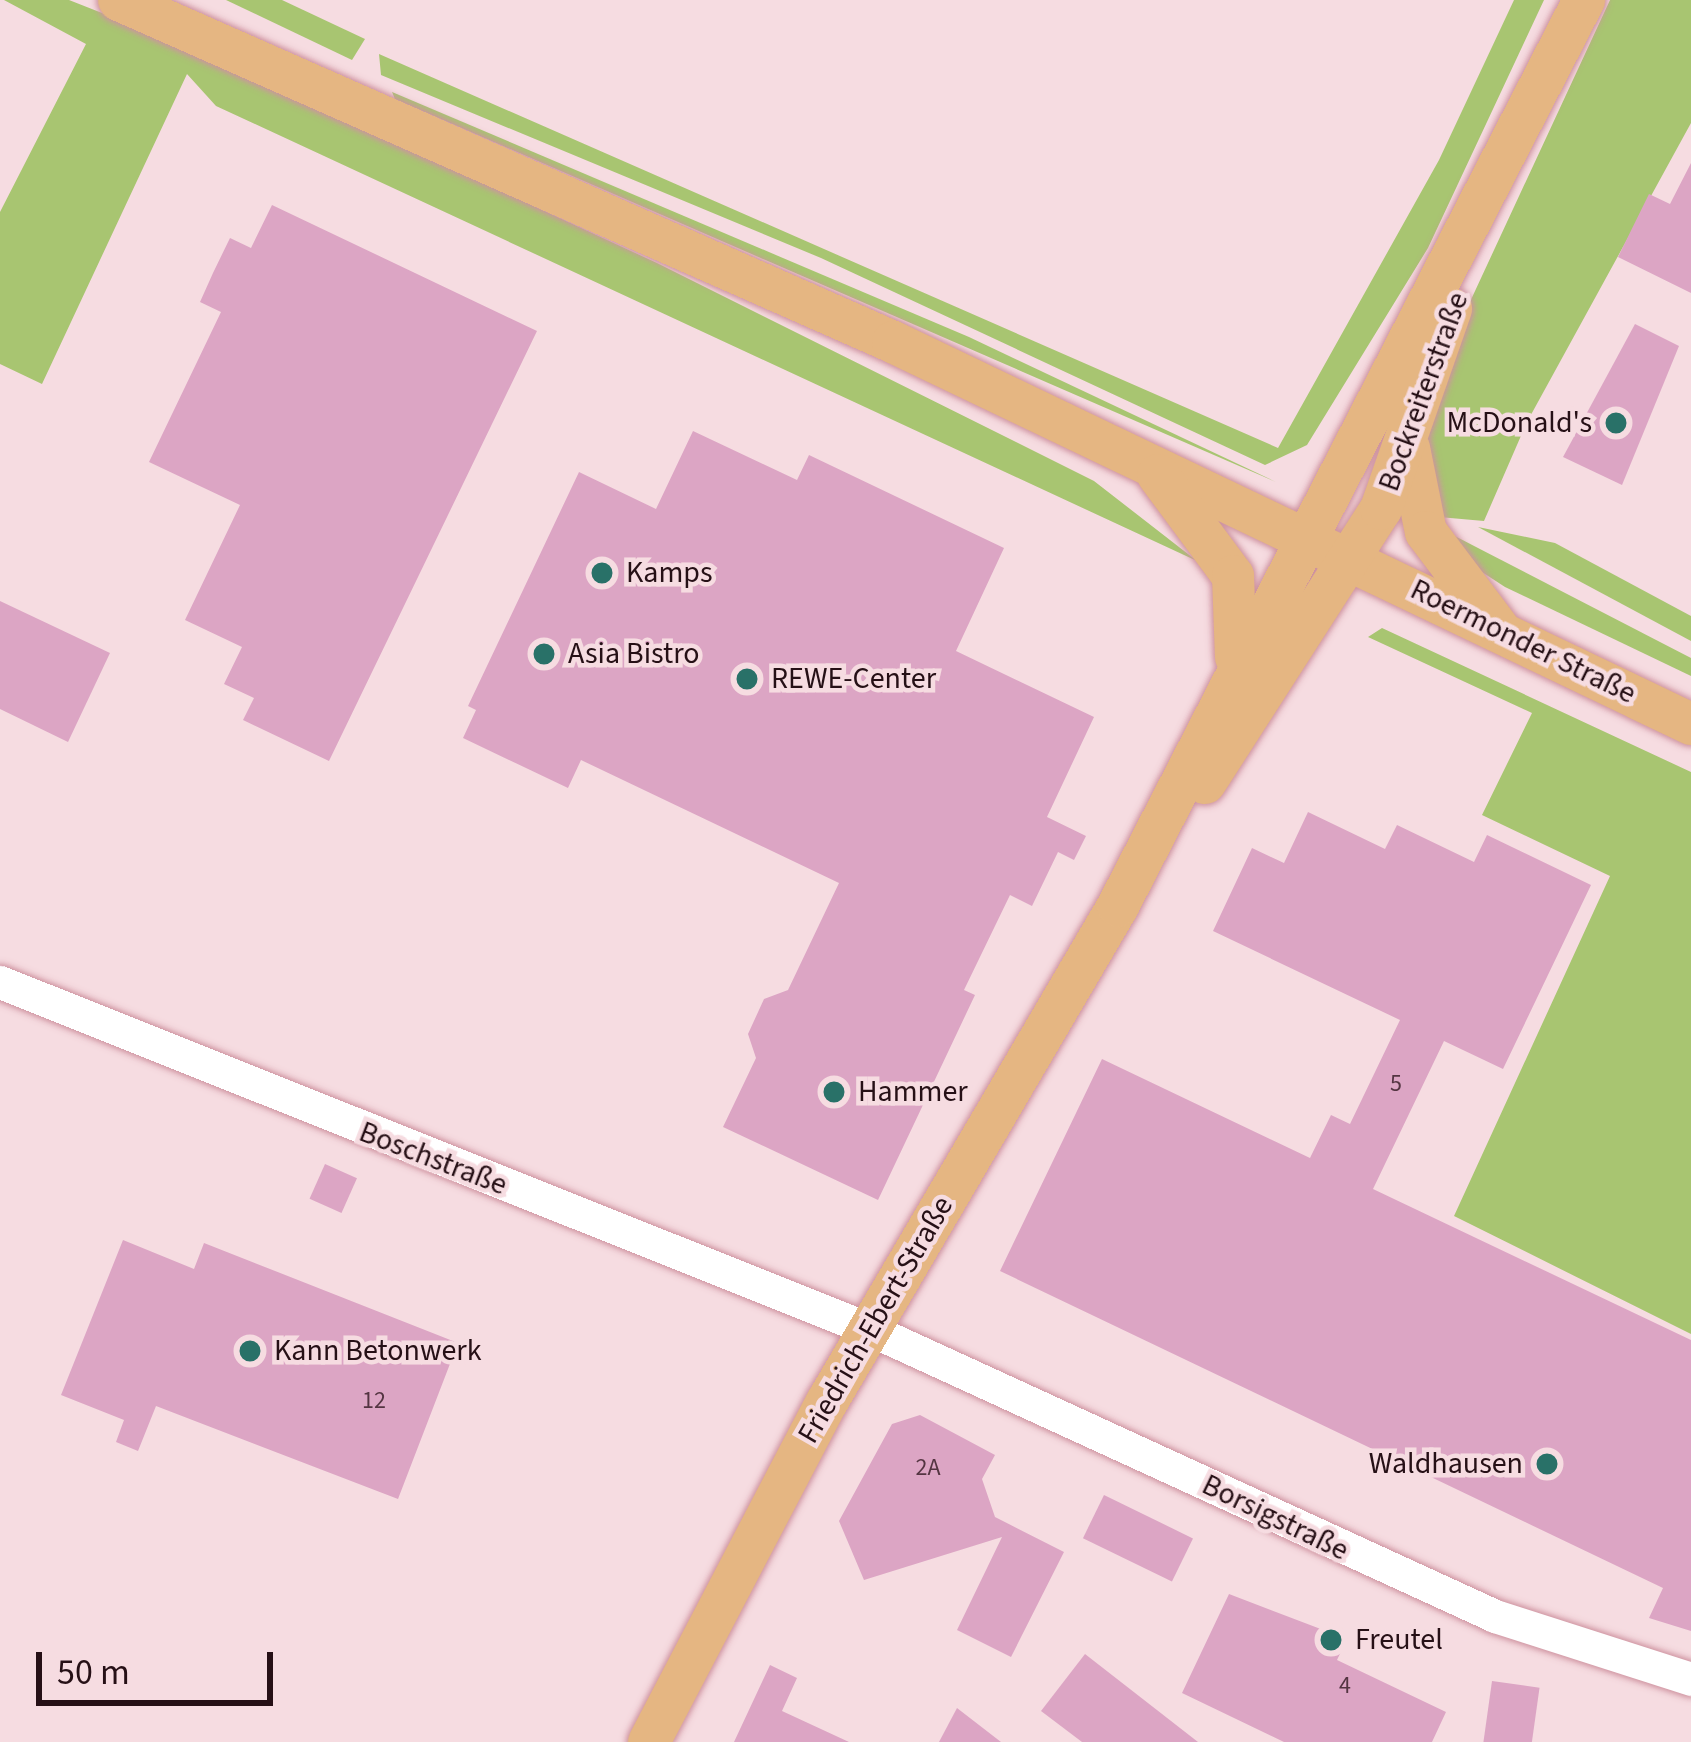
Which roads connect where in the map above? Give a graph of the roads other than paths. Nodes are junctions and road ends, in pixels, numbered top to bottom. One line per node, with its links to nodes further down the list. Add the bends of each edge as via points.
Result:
1 (119, 0): 5 (main road, Roermonder Straße, via 851,323)
2 (1584, 0): 3 (main road, Bockreiterstraße)
3 (1512, 154): 4 (main road, Bockreiterstraße); 6 (main road, Bockreiterstraße)
4 (1410, 437): 7 (main road, Bockreiterstraße); 8 (main road, via 1426,532)
5 (1154, 470): 6 (main road, Roermonder Straße); 9 (main road, via 1233,577)
6 (1306, 537): 7 (main road, Roermonder Straße); 9 (main road, Friedrich-Ebert-Straße)
7 (1355, 560): 8 (main road, Roermonder Straße); 11 (main road, Friedrich-Ebert-Straße)
8 (1499, 630): 10 (main road, Roermonder Straße)
9 (1235, 675): 11 (main road, Friedrich-Ebert-Straße)
10 (1691, 724)
11 (1118, 906): 13 (main road, Friedrich-Ebert-Straße)
12 (0, 982): 13 (street, Boschstraße)
13 (869, 1329): 14 (street, Borsigstraße, via 1368,1563 1495,1616); 15 (main road, Friedrich-Ebert-Straße)
14 (1691, 1679)
15 (649, 1742)

